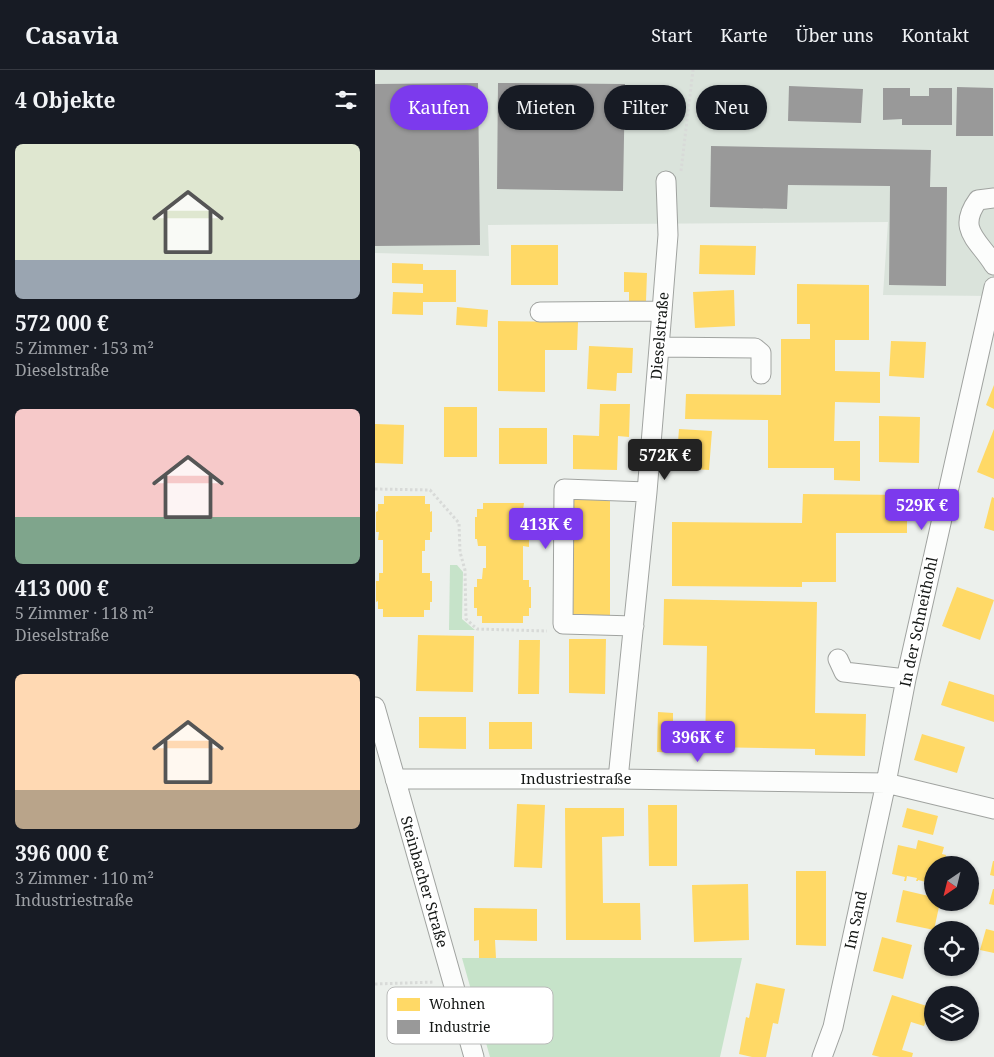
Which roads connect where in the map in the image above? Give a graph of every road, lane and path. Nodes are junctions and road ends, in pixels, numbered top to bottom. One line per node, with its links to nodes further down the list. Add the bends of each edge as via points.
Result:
1 (693, 70): 2 (path, via 681,171)
2 (666, 181): 7 (street, Dieselstraße, via 668,236)
3 (994, 198): 4 (street, via 978,200 970,211 969,226 974,239)
4 (994, 264)
5 (994, 287): 15 (street, In der Schneithohl)
6 (540, 312): 7 (street)
7 (662, 312): 8 (street, Dieselstraße)
8 (659, 347): 9 (street, via 755,348 761,353); 11 (street, Dieselstraße)
9 (761, 374)
10 (375, 489): 12 (path, via 429,490 459,523 465,570 465,619)
11 (647, 492): 13 (street, Dieselstraße); 13 (street, via 564,490 563,624)
12 (471, 623)
13 (634, 626): 18 (street, Dieselstraße)
14 (838, 660): 15 (street, via 844,672)
15 (906, 679): 19 (street, In der Schneithohl)
16 (375, 707): 17 (street, Steinbacher Straße)
17 (395, 779): 18 (street, Industriestraße); 21 (street, Steinbacher Straße)
18 (619, 779): 19 (street, Industriestraße)
19 (886, 782): 20 (street, Industriestraße); 26 (street, Im Sand, via 833,1027)
20 (994, 809)
21 (452, 981): 22 (path); 23 (street, Steinbacher Straße)
22 (375, 984)
23 (454, 987)
24 (471, 1044): 25 (street, Steinbacher Straße)
25 (475, 1057)
26 (822, 1057)

